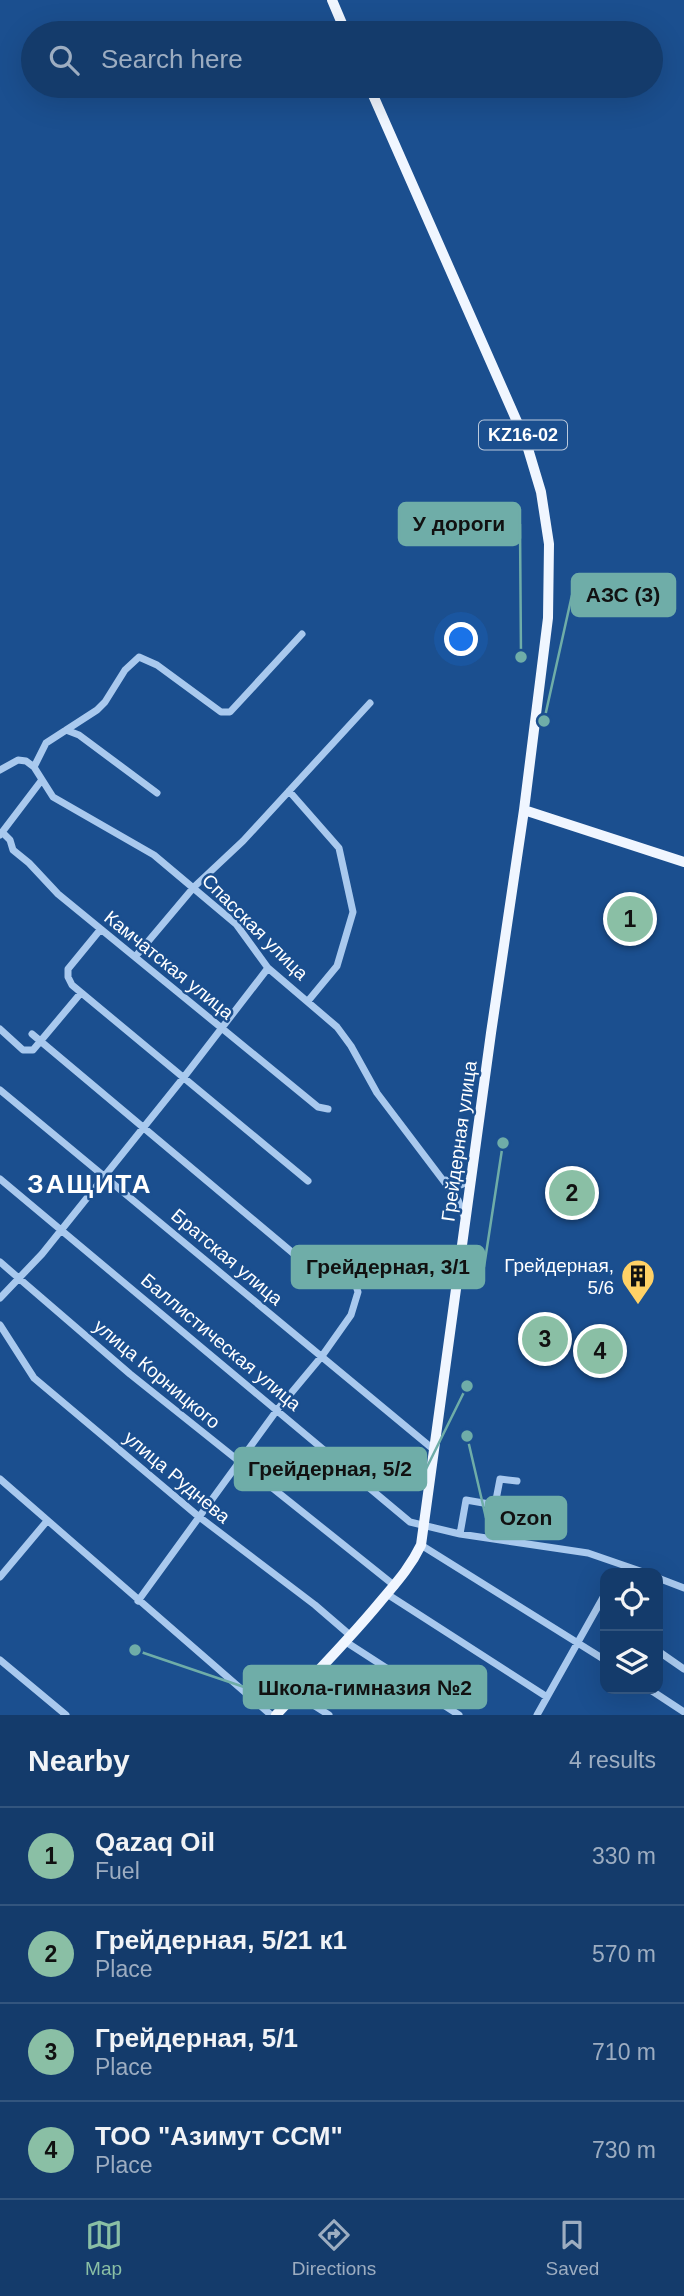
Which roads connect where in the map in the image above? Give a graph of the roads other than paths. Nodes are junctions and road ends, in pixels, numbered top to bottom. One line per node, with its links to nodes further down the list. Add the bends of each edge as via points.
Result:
1 (332, 0): 2 (main road)
2 (341, 21)
3 (374, 98): 12 (main road, KZ16-02, via 526,442 541,492 549,544 549,604)
4 (302, 634): 6 (street, via 230,712 221,712 139,657 105,702)
5 (370, 702): 10 (street)
6 (66, 730): 7 (street, via 46,743); 11 (street, via 79,734)
7 (34, 767): 8 (street, via 18,760); 9 (street, Спасская улица)
8 (0, 770)
9 (41, 781): 13 (street); 15 (street, Спасская улица, via 53,797 154,855)
10 (289, 791): 15 (street); 20 (street, via 339,848 353,912 337,966)
11 (157, 793)
12 (524, 810): 14 (main road); 32 (main road, Грейдерная улица / KZ16-02)
13 (1, 834): 16 (street, Камчатская улица)
14 (684, 862)
15 (194, 887): 17 (street); 18 (street, Спасская улица, via 236,924)
16 (100, 930): 17 (street, Камчатская улица); 19 (street, via 68,969)
17 (135, 957): 21 (street, Камчатская улица)
18 (268, 968): 20 (street, Спасская улица); 21 (street)
19 (80, 994): 24 (street); 25 (street)
20 (308, 1002): 30 (street, Спасская улица, via 337,1027 377,1093)
21 (221, 1028): 25 (street); 27 (street, Камчатская улица, via 318,1107)
22 (0, 1029): 24 (street, via 23,1050 33,1050)
23 (32, 1034): 24 (street)
24 (41, 1041): 28 (street)
25 (184, 1077): 28 (street); 33 (street)
26 (0, 1090): 29 (street, Братская улица)
27 (328, 1109)
28 (144, 1127): 29 (street); 40 (street, via 300,1259 355,1283 358,1292 351,1315)
29 (104, 1176): 35 (street); 40 (street, Братская улица)
30 (442, 1178): 32 (street, via 457,1185); 34 (street, Спасская улица, via 458,1200)
31 (0, 1179): 35 (street, Баллистическая улица)
32 (472, 1179): 34 (main road, Грейдерная улица / KZ16-02)
33 (308, 1181)
34 (466, 1222): 42 (main road, Грейдерная улица / KZ16-02)
35 (62, 1230): 37 (street); 41 (street, Баллистическая улица)
36 (0, 1262): 37 (street, улица Корницкого)
37 (19, 1278): 38 (street); 43 (street, улица Корницкого)
38 (0, 1298)
39 (0, 1325): 46 (street, улица Руднева, via 34,1378)
40 (322, 1356): 41 (street); 42 (street, Братская улица)
41 (277, 1410): 43 (street); 48 (street, Баллистическая улица, via 410,1522)
42 (433, 1449): 48 (main road, Грейдерная улица / KZ16-02)
43 (239, 1462): 46 (street); 57 (street, улица Корницкого)
44 (0, 1479): 47 (street)
45 (517, 1481): 49 (street, via 500,1479 495,1505 466,1500)
46 (198, 1516): 58 (street); 62 (street, улица Руднева, via 315,1605)
47 (47, 1521): 54 (street); 58 (street)
48 (424, 1526): 49 (street, Баллистическая улица); 50 (main road, Грейдерная улица / KZ16-02)
49 (460, 1534): 51 (street, Баллистическая улица, via 588,1553)
50 (421, 1545): 57 (main road, Грейдерная улица / KZ16-02); 63 (street)
51 (622, 1564): 52 (street); 53 (street, Баллистическая улица)
52 (620, 1568)
53 (633, 1568)
54 (0, 1577)
55 (663, 1580): 56 (street)
56 (684, 1588)
57 (391, 1590): 62 (main road, Грейдерная улица / KZ16-02); 70 (street, улица Корницкого)
58 (138, 1601): 73 (street)
59 (600, 1603): 60 (street)
60 (596, 1610): 61 (street); 63 (street)
61 (600, 1613)
62 (349, 1639): 68 (main road, Грейдерная улица / KZ16-02); 75 (street, улица Руднева)
63 (576, 1642): 65 (street); 70 (street)
64 (663, 1654): 67 (street)
65 (600, 1658)
66 (0, 1660): 72 (street)
67 (684, 1669)
68 (296, 1694): 73 (main road, Грейдерная улица / KZ16-02); 74 (street)
69 (657, 1694): 71 (street)
70 (547, 1697): 76 (street)
71 (684, 1712)
72 (66, 1715)
73 (273, 1715)
74 (329, 1715)
75 (460, 1715)
76 (537, 1715)

